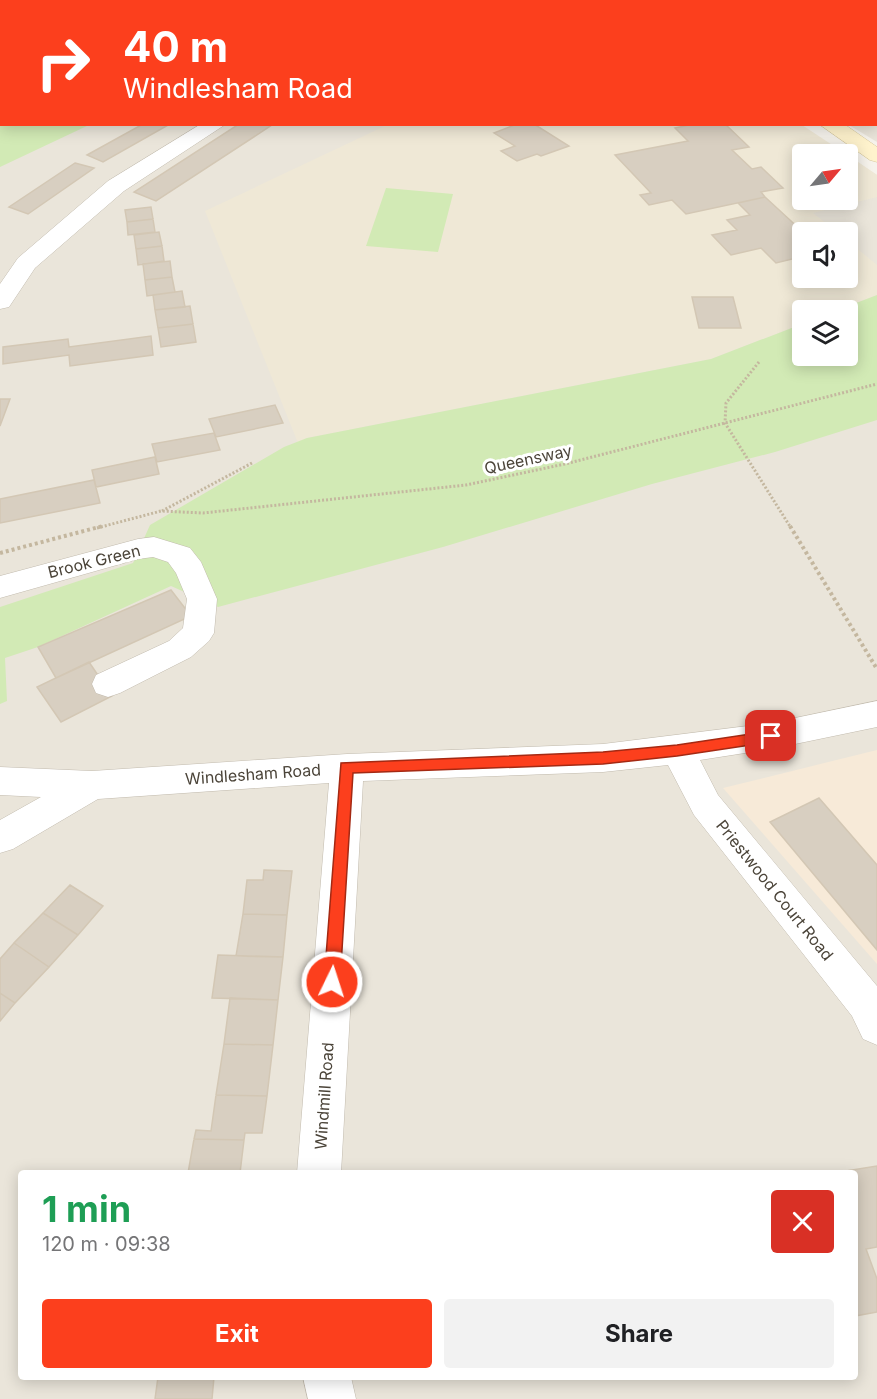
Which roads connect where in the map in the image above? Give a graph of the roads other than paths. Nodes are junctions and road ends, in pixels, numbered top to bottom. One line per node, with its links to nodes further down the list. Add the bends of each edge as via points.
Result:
1 (213, 126): 5 (street, via 116,186)
2 (832, 126): 3 (street)
3 (877, 156)
4 (0, 260): 5 (street)
5 (26, 263): 6 (street)
6 (0, 302)
7 (0, 587): 8 (street, Brook Green, via 138,549 154,547 179,555 202,599 198,633 180,649)
8 (108, 684)
9 (877, 714): 10 (street, Windlesham Road)
10 (677, 750): 11 (street, Windlesham Road, via 603,758); 15 (street, Priestwood Court Road, via 706,804 866,1003)
11 (346, 768): 13 (street, Windlesham Road); 16 (street, Windmill Road)
12 (0, 781): 13 (street, Windlesham Road)
13 (92, 785): 14 (street, Windlesham Road)
14 (0, 838)
15 (877, 1026)
16 (319, 1170)
17 (328, 1380): 18 (street)
18 (332, 1399)

